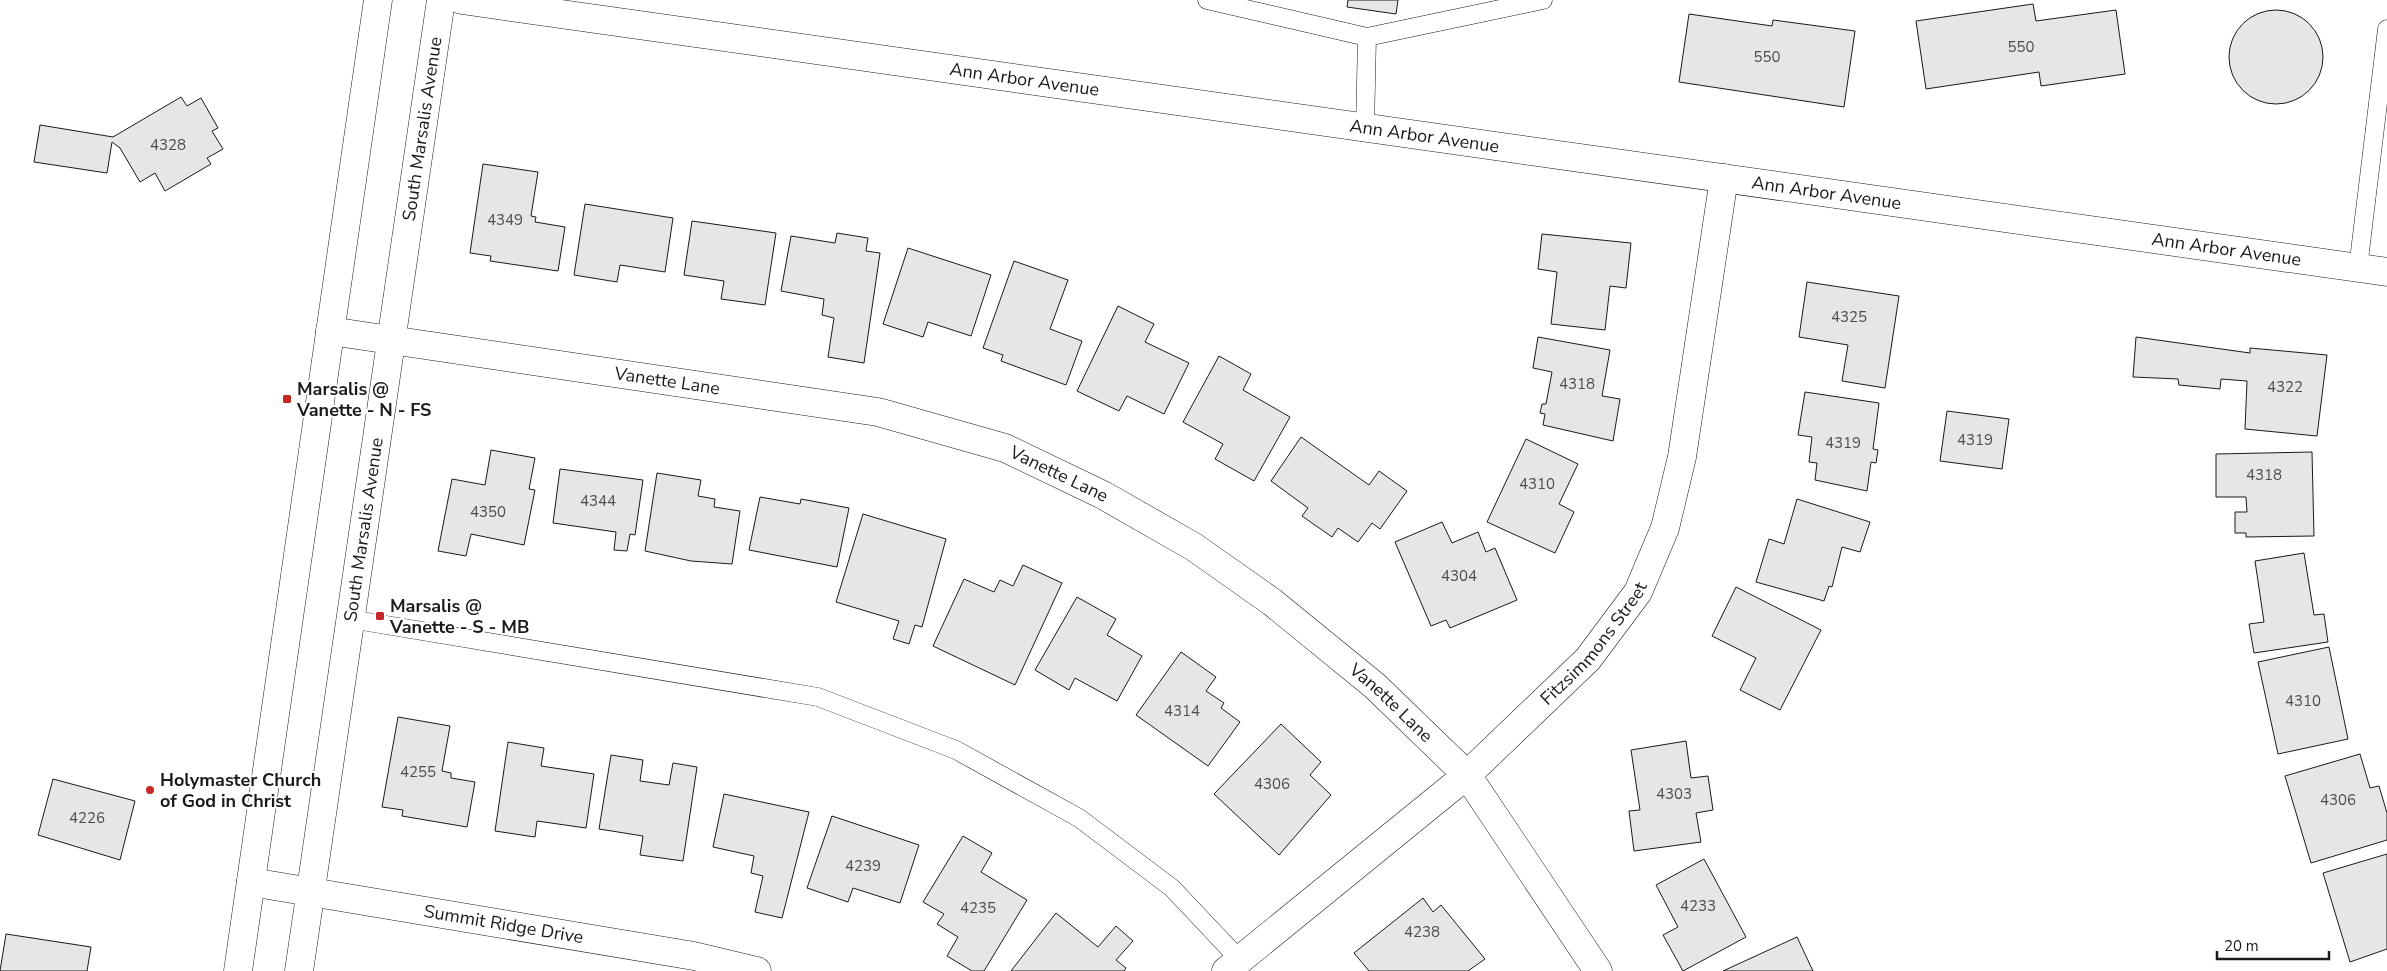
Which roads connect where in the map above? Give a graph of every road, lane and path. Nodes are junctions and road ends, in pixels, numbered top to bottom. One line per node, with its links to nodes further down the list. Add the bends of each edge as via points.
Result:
1 (378, 0): 12 (street)
2 (441, 0): 13 (street, South Marsalis Avenue)
3 (462, 0): 8 (street, Ann Arbor Avenue)
4 (1207, 0): 7 (lane)
5 (1543, 0): 7 (lane)
6 (2387, 29): 10 (lane)
7 (1367, 37): 8 (lane)
8 (1365, 128): 9 (street, Ann Arbor Avenue)
9 (1724, 178): 10 (street, Ann Arbor Avenue); 15 (street, Fitzsimmons Street, via 1682,457 1665,528 1638,592 1588,659)
10 (2358, 268): 11 (street, Ann Arbor Avenue)
11 (2387, 272)
12 (330, 330): 13 (street, Vanette Lane); 16 (street)
13 (391, 340): 14 (street, South Marsalis Avenue); 15 (street, Vanette Lane, via 878,412 1005,448 1103,495 1178,537 1272,602 1375,686)
14 (350, 619): 17 (street, South Marsalis Avenue); 18 (lane, via 818,697 956,750 1079,818 1172,888)
15 (1467, 775): 18 (street, Fitzsimmons Street); 22 (street, Vanette Lane)
16 (251, 882): 17 (street, Summit Ridge Drive); 19 (street)
17 (310, 892): 20 (street, South Marsalis Avenue); 21 (street, Summit Ridge Drive, via 694,956)
18 (1233, 966)
19 (238, 971)
20 (299, 971)
21 (757, 971)
22 (1598, 971)

